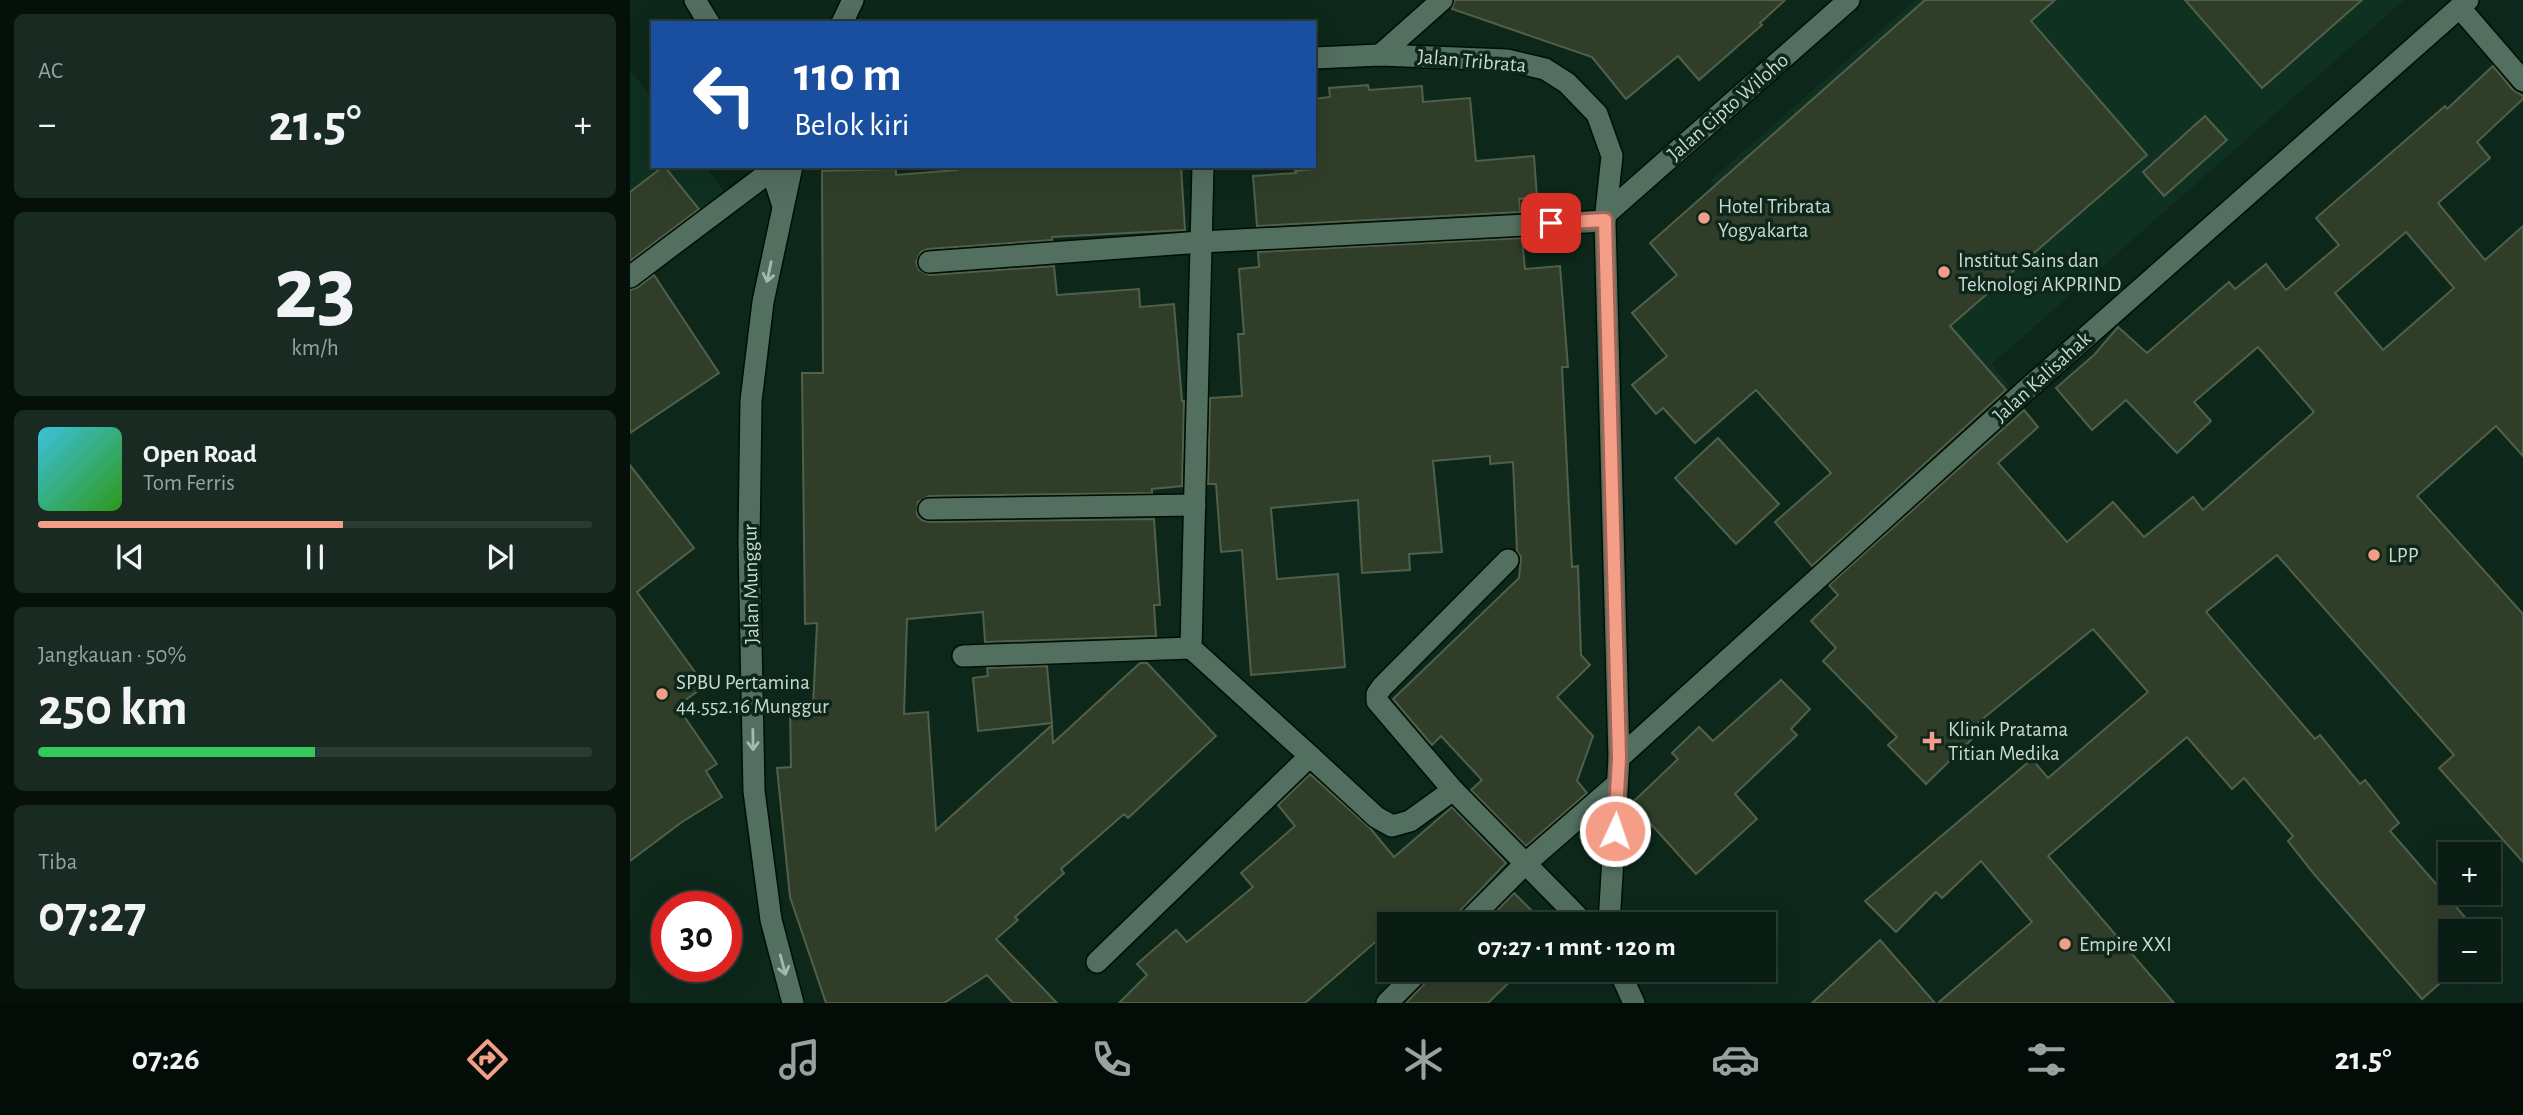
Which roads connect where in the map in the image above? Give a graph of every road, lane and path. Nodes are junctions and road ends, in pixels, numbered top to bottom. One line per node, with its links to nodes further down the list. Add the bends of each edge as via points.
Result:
1 (695, 0): 6 (street)
2 (853, 0): 7 (street)
3 (1442, 0): 8 (street)
4 (1849, 0): 14 (street, Jalan Cipto Wiloho)
5 (2464, 4): 10 (street); 24 (street, Jalan Kalisahak)
6 (708, 21)
7 (843, 21)
8 (1380, 55): 9 (street, Jalan Tribrata); 14 (street, Jalan Tribrata, via 1507,60 1545,69 1567,83 1597,114 1612,156)
9 (1316, 58)
10 (2523, 81)
11 (777, 168): 17 (street)
12 (778, 168): 34 (street, Jalan Munggur, one-way to 34, via 783,205 763,302 751,401 754,791 771,920)
13 (1203, 168): 15 (street)
14 (1606, 217): 15 (street); 24 (street, Jalan Tribrata)
15 (1201, 242): 16 (street); 18 (street)
16 (929, 262)
17 (630, 277)
18 (1195, 505): 19 (street); 21 (street)
19 (929, 509)
20 (1508, 559): 26 (street, via 1377,694 1377,701)
21 (1191, 648): 22 (street); 23 (street)
22 (963, 656)
23 (1310, 756): 26 (street, via 1376,817 1392,826 1410,821); 31 (street)
24 (1619, 758): 25 (street, Jalan Tribrata)
25 (1617, 784): 27 (street); 30 (street, Jalan Tribrata)
26 (1453, 790): 27 (street)
27 (1525, 864): 28 (street); 29 (street)
28 (1477, 912)
29 (1573, 912)
30 (1610, 912)
31 (1097, 962)
32 (1408, 982): 35 (street)
33 (1624, 982): 36 (street)
34 (793, 1003)
35 (1387, 1003)
36 (1634, 1003)

